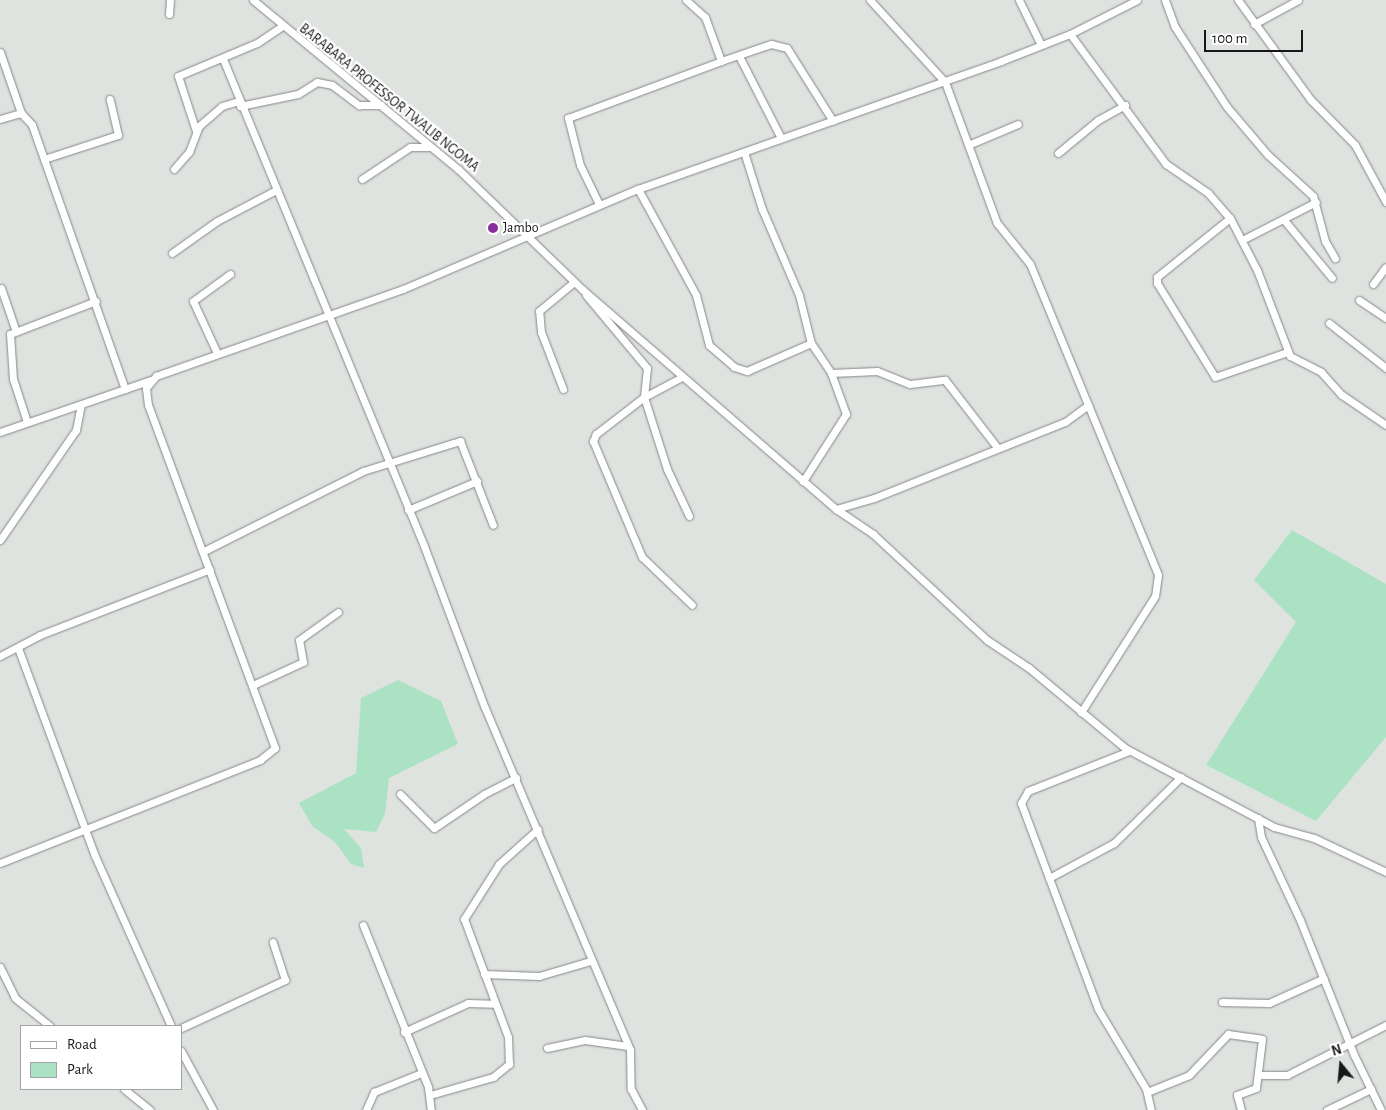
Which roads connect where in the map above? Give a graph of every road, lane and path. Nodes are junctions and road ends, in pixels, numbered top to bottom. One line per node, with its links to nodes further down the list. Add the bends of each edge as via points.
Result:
1 (170, 0): 10 (street)
2 (253, 0): 12 (street, BARABARA PROFESSOR TWALIB NGOMA)
3 (686, 0): 18 (street, via 706,18)
4 (870, 0): 19 (street)
5 (1019, 0): 14 (street)
6 (1136, 0): 13 (street)
7 (1165, 0): 39 (street, via 1175,27 1227,107)
8 (1238, 0): 11 (street)
9 (1298, 0): 11 (street)
10 (169, 14)
11 (1254, 24): 40 (street, via 1311,100 1355,144)
12 (282, 26): 17 (street); 22 (street, BARABARA PROFESSOR TWALIB NGOMA)
13 (1070, 34): 14 (street); 23 (street)
14 (1041, 46): 19 (street)
15 (0, 52): 24 (street)
16 (739, 56): 18 (street); 26 (street, via 771,44 783,45); 29 (street)
17 (223, 59): 21 (street); 28 (street, via 177,78)
18 (721, 62): 41 (street, via 568,118 580,165)
19 (945, 82): 26 (street); 30 (street)
20 (110, 99): 34 (street, via 118,136)
21 (239, 104): 22 (street, via 298,94 317,82 332,86 359,105); 28 (street, via 219,107); 38 (street)
22 (381, 106): 31 (street, BARABARA PROFESSOR TWALIB NGOMA)
23 (1125, 106): 33 (street, via 1098,120); 42 (street, via 1166,164 1208,193)
24 (21, 113): 25 (street); 34 (street, via 32,125)
25 (0, 119)
26 (833, 121): 29 (street)
27 (1018, 124): 30 (street)
28 (196, 131): 35 (street, via 189,152)
29 (781, 138): 32 (street)
30 (968, 144): 72 (street, via 996,223 1030,264)
31 (432, 148): 36 (street, via 410,146); 44 (street, BARABARA PROFESSOR TWALIB NGOMA)
32 (744, 152): 37 (street); 61 (street, via 799,295)
33 (1058, 152)
34 (44, 159): 56 (street)
35 (174, 169)
36 (362, 179)
37 (638, 189): 41 (street); 61 (street, via 696,295 710,345 734,367 747,371)
38 (276, 190): 46 (street, via 217,221); 57 (street)
39 (1316, 202): 43 (street); 47 (street, via 1325,242)
40 (1386, 202)
41 (599, 204): 44 (street)
42 (1230, 218): 45 (street); 62 (street, via 1157,277 1157,283 1215,377)
43 (1284, 220): 45 (street); 50 (street)
44 (528, 238): 51 (street, BARABARA PROFESSOR TWALIB NGOMA); 57 (street)
45 (1242, 240): 62 (street)
46 (172, 253)
47 (1336, 258)
48 (1386, 267): 52 (street)
49 (230, 274): 63 (street, via 193,301)
50 (1332, 278)
51 (574, 282): 54 (street, BARABARA PROFESSOR TWALIB NGOMA); 69 (street, via 539,312 541,332)
52 (1373, 284)
53 (1, 288): 60 (street)
54 (583, 290): 66 (street); 70 (street, via 647,368)
55 (1359, 300): 58 (street)
56 (96, 301): 60 (street); 68 (street)
57 (328, 315): 63 (street); 77 (street)
58 (1386, 318)
59 (1329, 323): 64 (street)
60 (14, 329): 73 (street, via 8,346)
61 (811, 343): 65 (street)
62 (1286, 352): 74 (street)
63 (217, 353): 67 (street)
64 (1386, 368)
65 (831, 374): 76 (street, via 877,371 910,384 945,380); 79 (street, via 846,419)
66 (682, 377): 70 (street); 79 (street)
67 (151, 380): 68 (street); 85 (street, via 146,388 148,404)
68 (125, 389): 71 (street)
69 (563, 389)
70 (644, 397): 82 (street, via 667,469); 87 (street, via 596,434 595,450 635,531 642,557)
71 (81, 404): 73 (street); 84 (street, via 76,430)
72 (1088, 405): 76 (street, via 1072,419); 92 (street, via 1159,582 1154,596)
73 (27, 422): 75 (street)
74 (1386, 425)
75 (0, 432)
76 (996, 446): 80 (street, via 874,498)
77 (388, 464): 78 (street, via 460,441); 81 (street); 85 (street, via 338,483)
78 (477, 481): 81 (street); 83 (street)
79 (804, 481): 80 (street)
80 (836, 509): 92 (street, via 873,534 987,640)
81 (408, 510): 95 (street)
82 (689, 516)
83 (493, 526)
84 (0, 540)
85 (204, 551): 86 (street)
86 (210, 569): 89 (street, via 40,635); 91 (street)
87 (692, 605)
88 (338, 612): 91 (street, via 299,640 303,662)
89 (18, 648): 90 (street); 98 (street)
90 (0, 656)
91 (255, 684): 98 (street, via 276,741 270,754)
92 (1081, 712): 93 (street)
93 (1129, 751): 94 (street); 102 (street, via 1023,795 1024,813)
94 (1181, 777): 97 (street); 102 (street, via 1114,844)
95 (516, 778): 96 (street, via 476,799 434,828); 99 (street)
96 (400, 794)
97 (1258, 818): 101 (street, via 1314,838); 108 (street, via 1261,837)
98 (88, 828): 100 (street); 112 (street, via 95,856)
99 (538, 829): 105 (street); 107 (street, via 502,860 464,915)
100 (0, 863)
101 (1386, 872)
102 (1049, 878): 124 (street, via 1098,1009)
103 (363, 925): 115 (street)
104 (273, 942): 114 (street, via 285,980)
105 (590, 961): 107 (street, via 540,976); 117 (street)
106 (0, 967): 111 (street, via 15,998)
107 (484, 974): 110 (street)
108 (1324, 978): 109 (street, via 1269,1003); 116 (street)
109 (1222, 1002)
110 (492, 1004): 115 (street, via 468,1003); 125 (street, via 512,1051 510,1064 493,1077)
111 (49, 1025)
112 (171, 1025)
113 (1386, 1025): 116 (street)
114 (182, 1028)
115 (404, 1032): 120 (street)
116 (1349, 1044): 121 (street, via 1287,1075); 122 (street)
117 (628, 1046): 118 (street, via 586,1040); 130 (street, via 631,1089)
118 (547, 1048)
119 (182, 1053): 127 (street)
120 (421, 1073): 125 (street); 128 (street, via 374,1092)
121 (1259, 1075): 124 (street, via 1263,1040 1228,1034 1189,1075); 132 (street, via 1256,1088 1237,1095)
122 (1371, 1089): 133 (street); 134 (street)
123 (125, 1090): 126 (street)
124 (1148, 1092): 131 (street)
125 (430, 1095): 129 (street)
126 (150, 1110)
127 (213, 1110)
128 (366, 1110)
129 (431, 1110)
130 (642, 1110)
131 (1151, 1110)
132 (1242, 1110)
133 (1328, 1110)
134 (1381, 1110)

